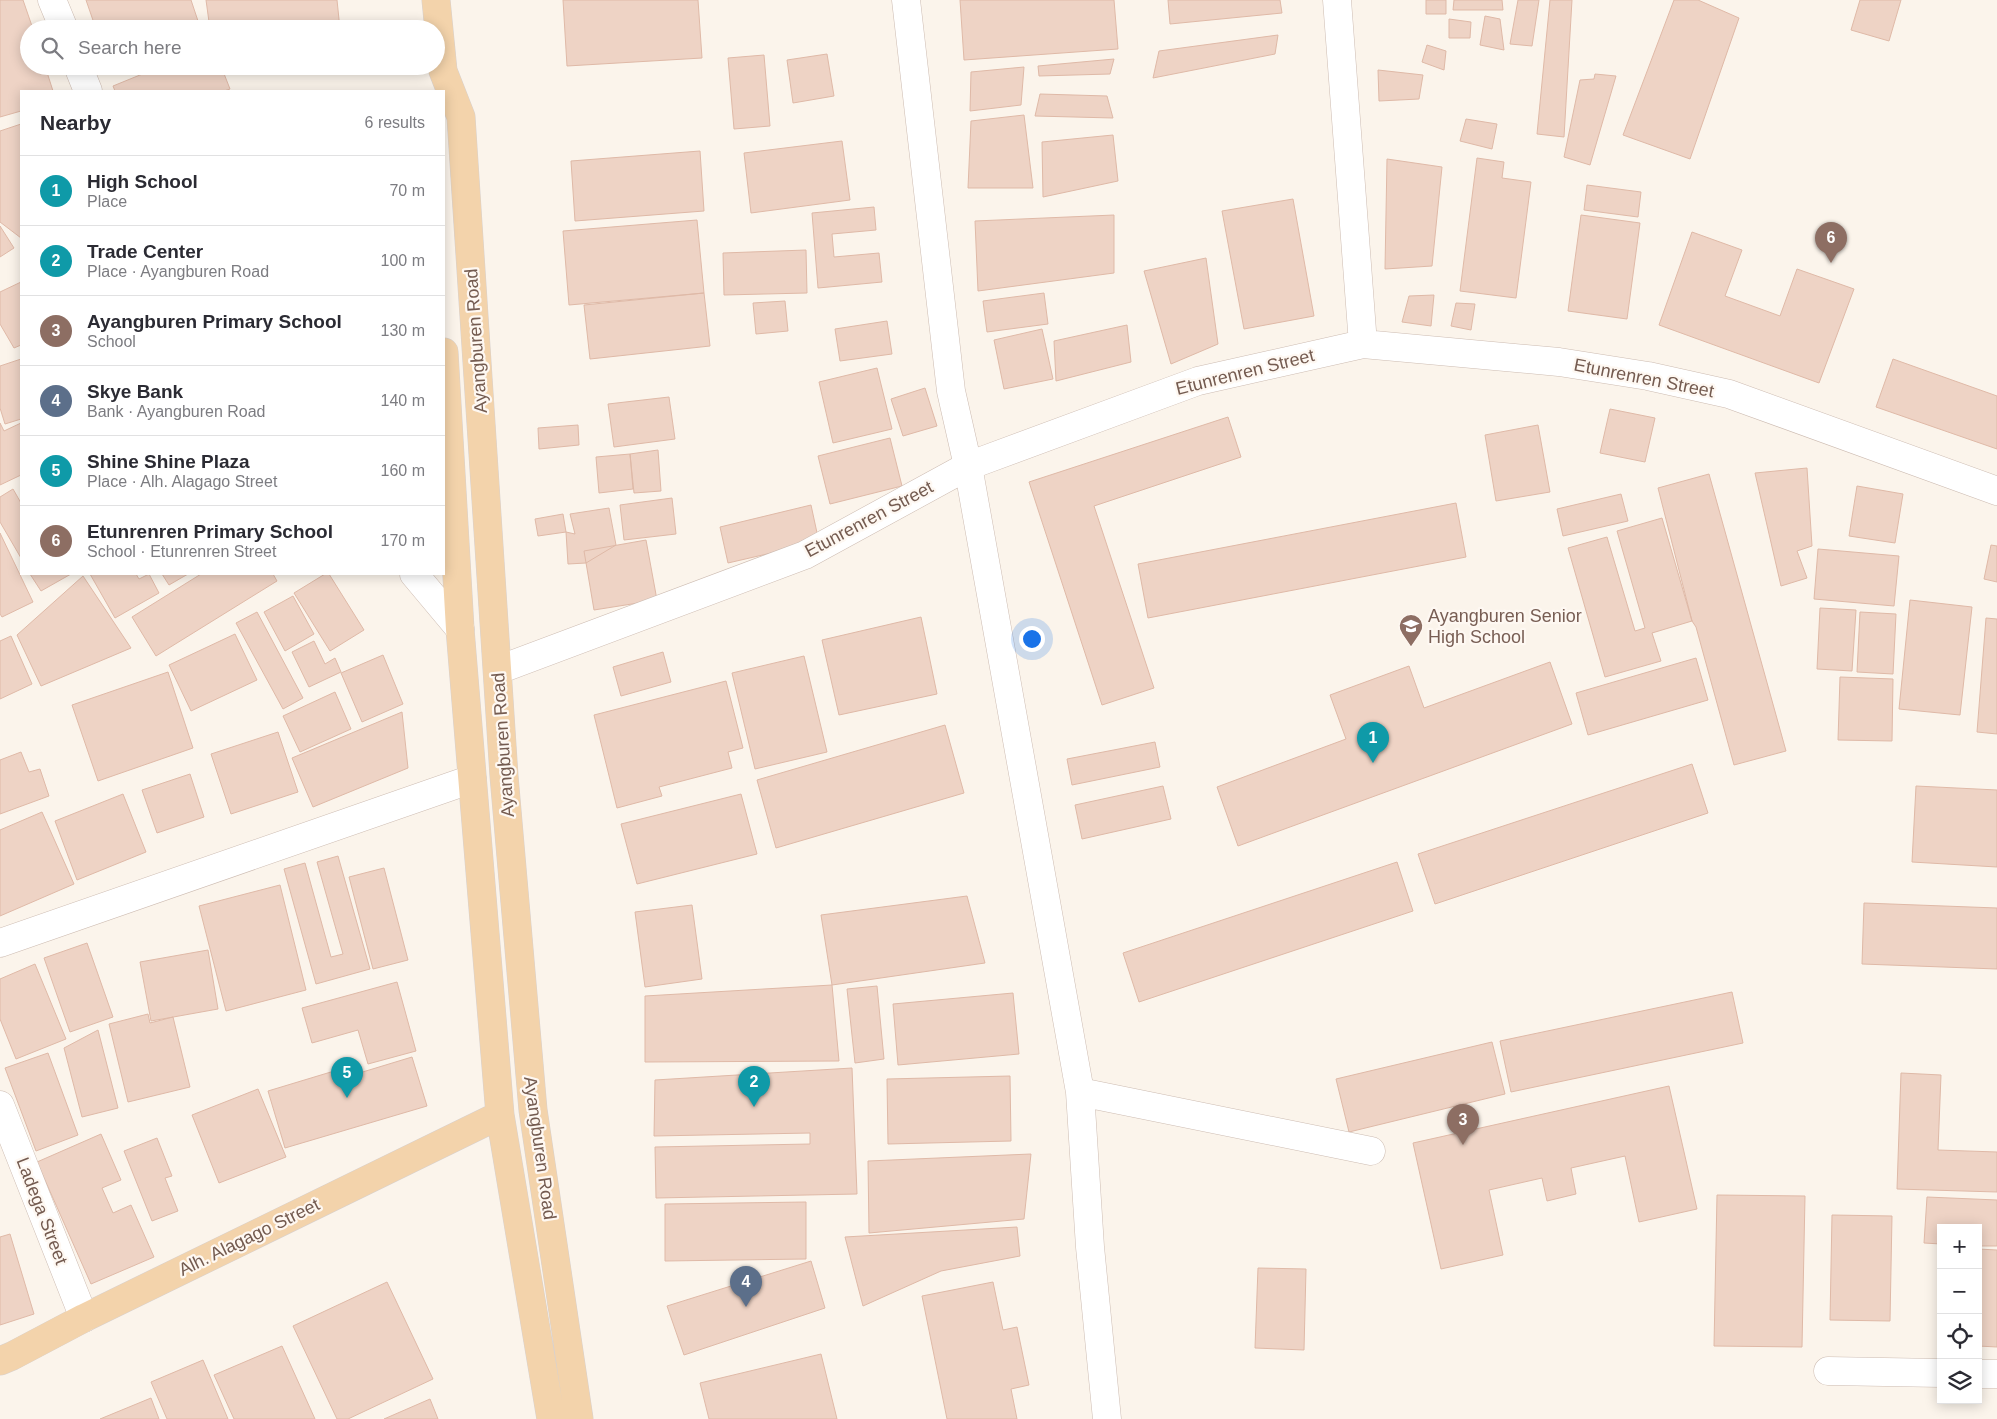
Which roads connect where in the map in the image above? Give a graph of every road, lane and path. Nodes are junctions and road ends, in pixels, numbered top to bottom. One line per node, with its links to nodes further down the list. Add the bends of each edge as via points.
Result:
1 (52, 0): 5 (street)
2 (436, 0): 6 (main road, Ayangburen Road)
3 (906, 0): 12 (street, via 951,391)
4 (1337, 0): 10 (street)
5 (60, 20)
6 (437, 20)
7 (82, 75): 9 (street)
8 (440, 81): 16 (main road, Ayangburen Road, via 461,117)
9 (88, 90)
10 (1363, 344): 12 (street, Etunrenren Street, via 1198,381); 13 (street, Etunrenren Street, via 1559,362 1648,376 1729,394)
11 (445, 369): 15 (main road, Ayangburen Road)
12 (968, 466): 16 (street, Etunrenren Street, via 805,554); 19 (street)
13 (1997, 491)
14 (415, 575): 15 (street)
15 (460, 629): 17 (main road, Ayangburen Road)
16 (498, 670): 30 (main road, Ayangburen Road, via 533,1110)
17 (472, 779): 18 (street); 21 (main road, Ayangburen Road)
18 (0, 943)
19 (1080, 1092): 22 (street); 31 (street, via 1090,1247)
20 (0, 1105): 23 (street, Ladega Street)
21 (500, 1115): 23 (main road, Alh. Alagago Street); 29 (main road, Ayangburen Road)
22 (1371, 1151)
23 (84, 1318): 24 (main road, Alh. Alagago Street)
24 (0, 1361)
25 (1828, 1371): 26 (street)
26 (1937, 1374)
27 (1982, 1374): 28 (street)
28 (1997, 1374)
29 (551, 1419)
30 (579, 1419)
31 (1107, 1419)

